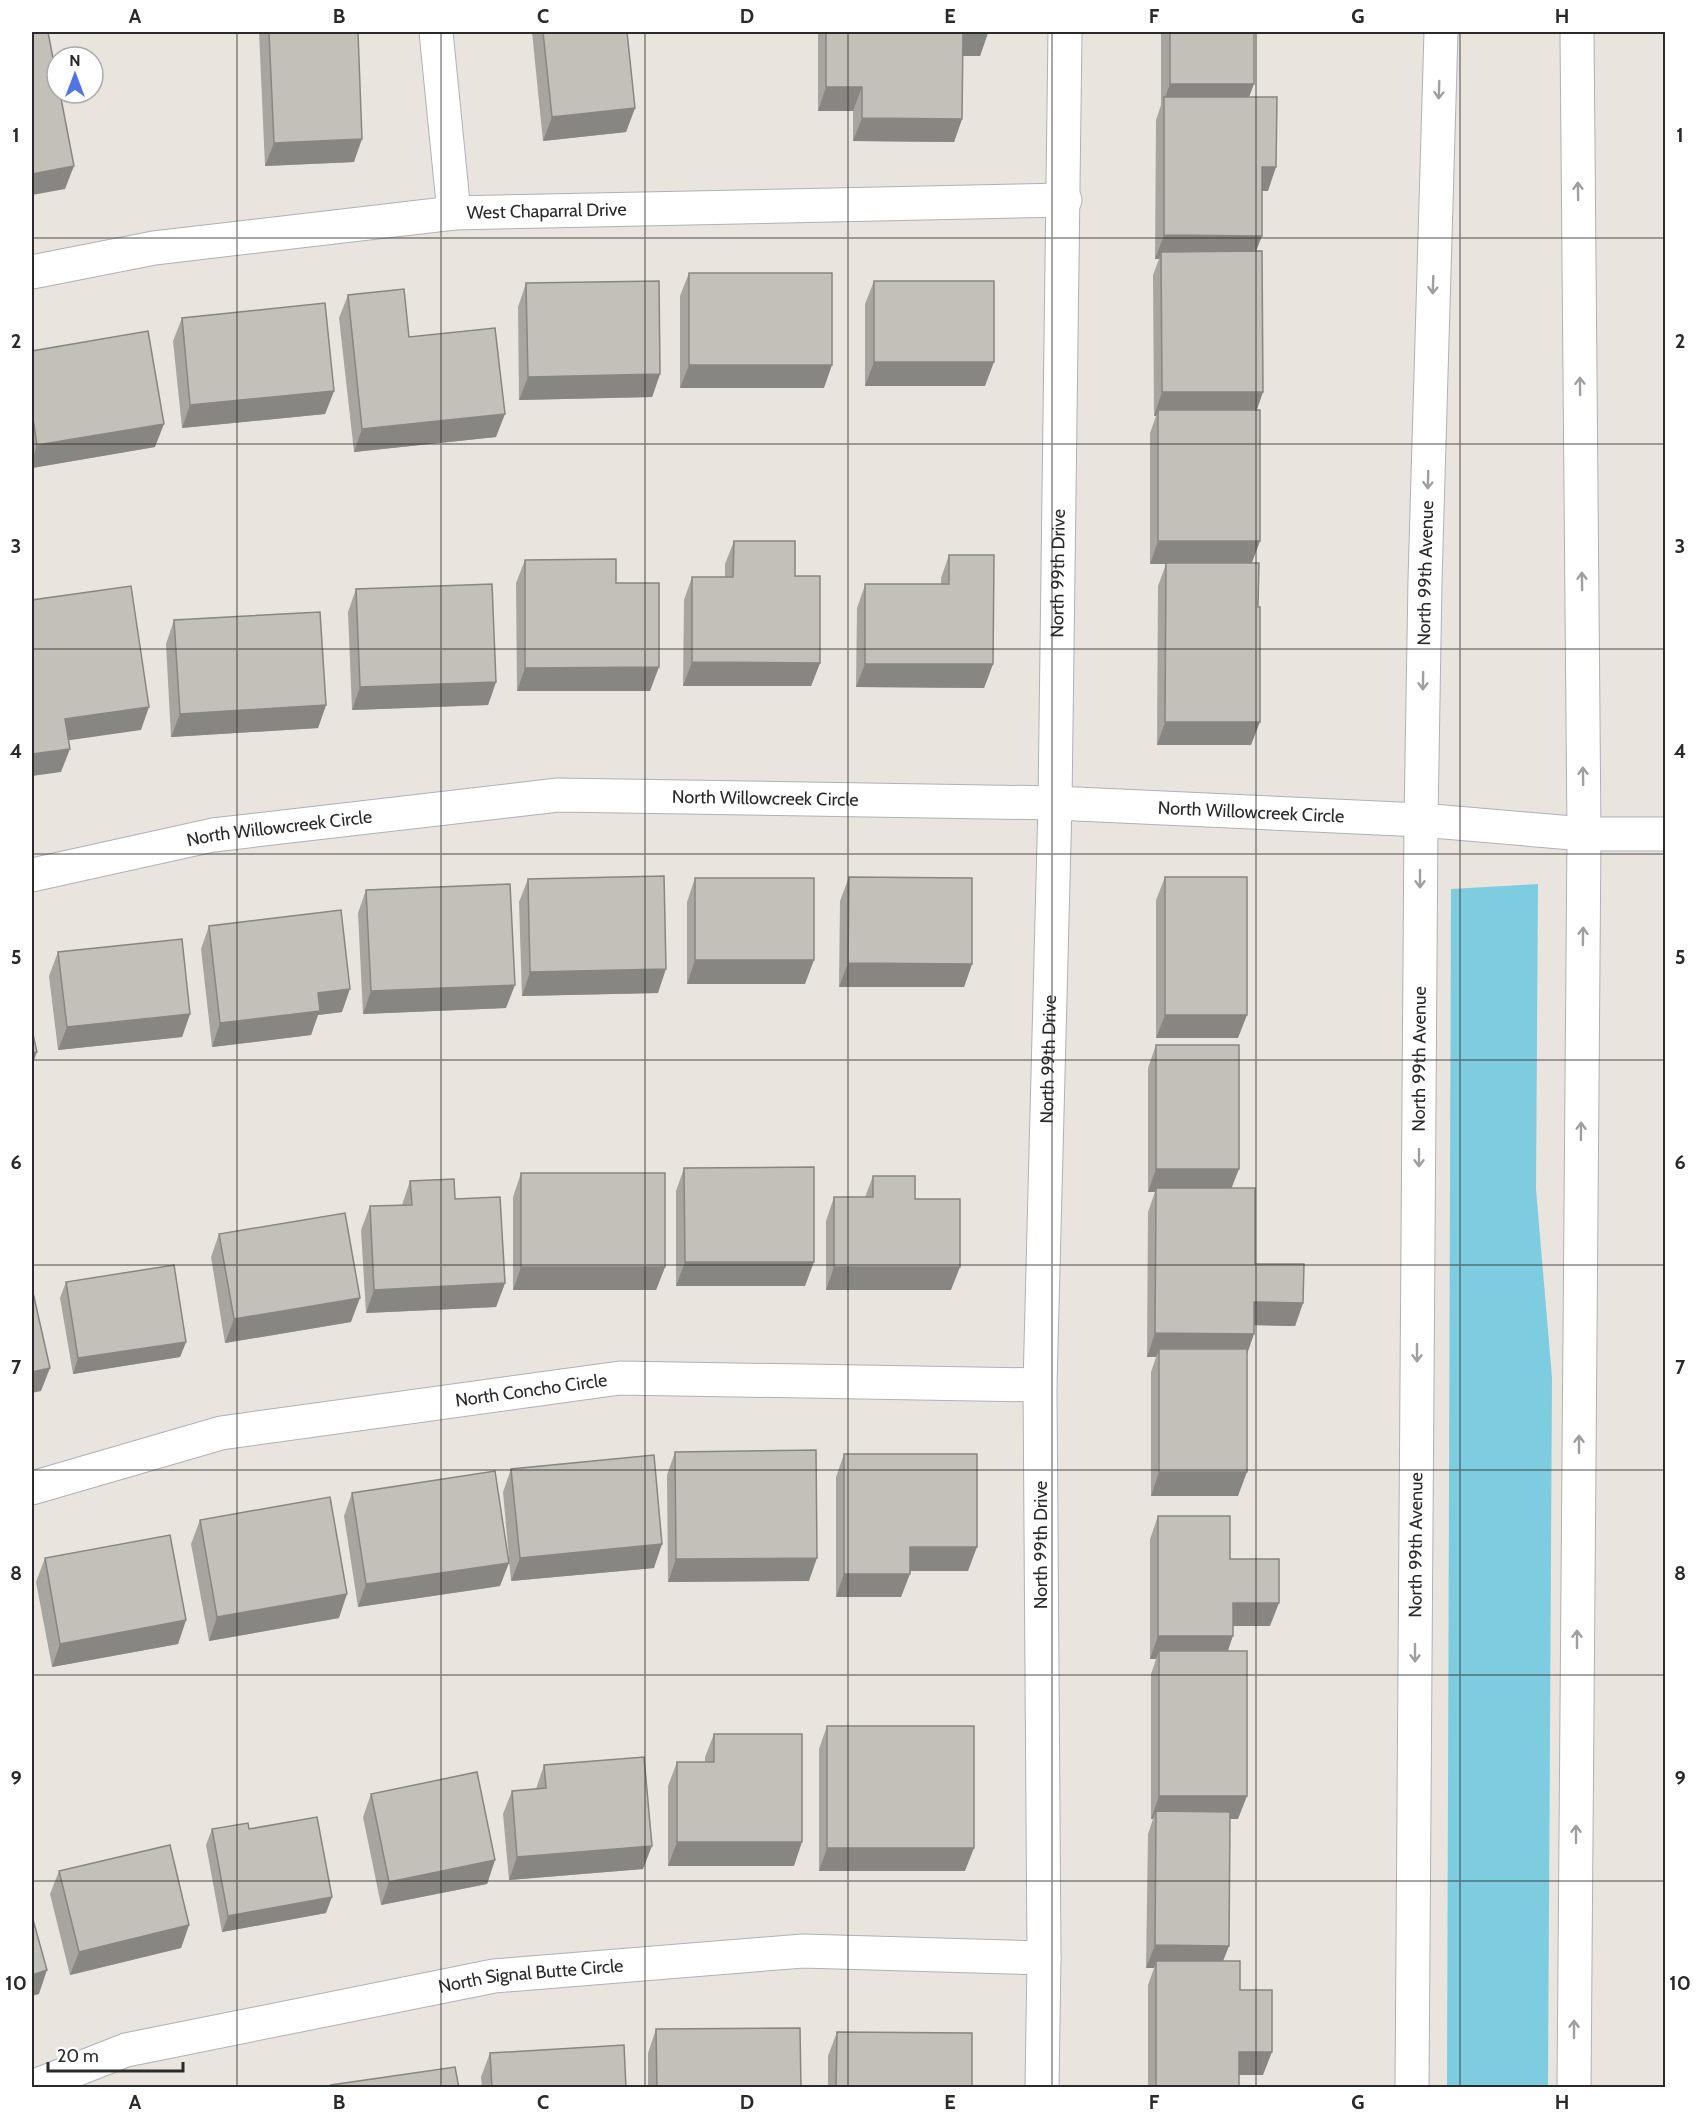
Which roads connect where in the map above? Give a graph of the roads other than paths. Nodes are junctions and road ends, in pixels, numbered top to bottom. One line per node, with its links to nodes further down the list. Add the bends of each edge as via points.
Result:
1 (436, 32): 6 (street)
2 (1065, 32): 5 (street, North 99th Drive)
3 (1441, 32): 9 (street, North 99th Avenue, one-way to 9)
4 (1577, 32): 10 (street, one-way to 4)
5 (1065, 200): 6 (street, West Chaparral Drive); 8 (street, North 99th Drive)
6 (454, 213): 7 (street, West Chaparral Drive, via 154,248)
7 (32, 272)
8 (1055, 803): 9 (street, North Willowcreek Circle); 12 (street, North Willowcreek Circle, via 558,795 213,835); 13 (street, North 99th Drive)
9 (1421, 820): 10 (street, North Willowcreek Circle); 18 (street, North 99th Avenue, one-way to 18)
10 (1584, 834): 11 (street, North Willowcreek Circle); 19 (street, one-way to 10)
11 (1665, 834)
12 (32, 875)
13 (1040, 1385): 14 (street, North Concho Circle, via 620,1378 221,1433); 15 (street, North 99th Drive)
14 (32, 1488)
15 (1044, 1958): 16 (street, North Signal Butte Circle, via 803,1951 494,1976 126,2050); 17 (street, North 99th Drive)
16 (32, 2087)
17 (1042, 2088)
18 (1412, 2088)
19 (1574, 2088)

